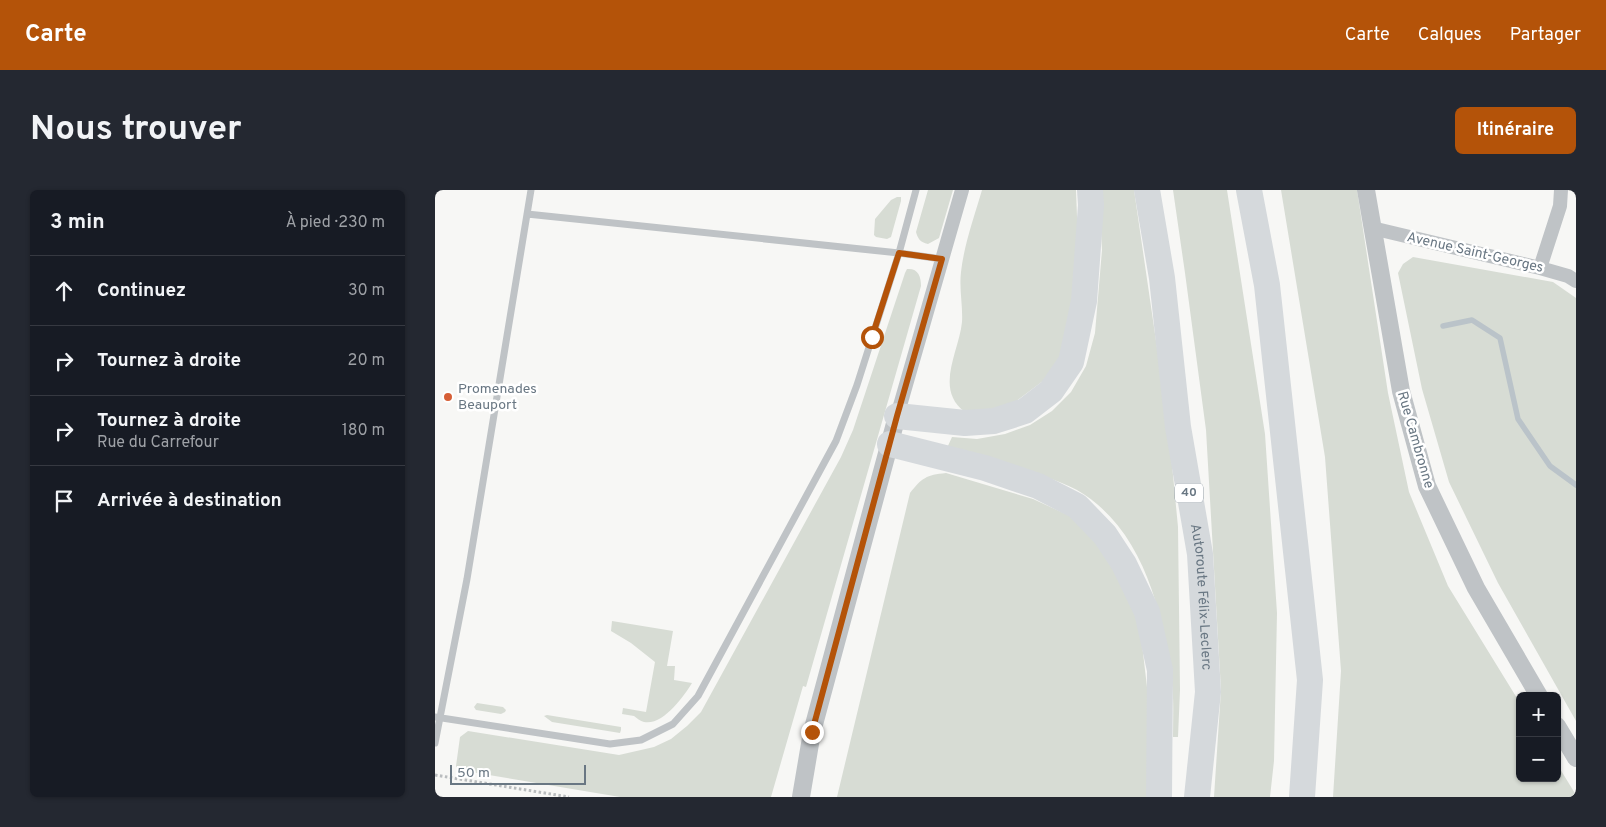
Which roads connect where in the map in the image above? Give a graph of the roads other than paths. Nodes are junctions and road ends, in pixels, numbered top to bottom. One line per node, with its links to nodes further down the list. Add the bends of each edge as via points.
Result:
1 (531, 190): 9 (lane)
2 (916, 190): 11 (lane)
3 (962, 190): 12 (street)
4 (1090, 190): 15 (highway, via 1084,301 1071,362 1051,391 1025,411 994,421 965,423)
5 (1147, 190): 24 (highway, Autoroute Félix-Leclerc / 40, via 1162,278 1178,427 1200,554 1208,692)
6 (1249, 190): 25 (highway, via 1267,284 1309,680)
7 (1366, 190): 10 (street, Rue Cambronne)
8 (1561, 190): 13 (street, via 1560,206)
9 (527, 214): 11 (lane); 18 (lane, via 467,580)
10 (1372, 228): 13 (street, Avenue Saint-Georges); 17 (street, Rue Cambronne, via 1401,391 1427,486 1476,588)
11 (899, 253): 12 (lane); 18 (lane, via 836,441 698,696 673,724 641,740 610,744)
12 (942, 259): 15 (street)
13 (1540, 268): 14 (street, Avenue Saint-Georges)
14 (1576, 281)
15 (897, 416): 16 (street)
16 (890, 444): 22 (street, via 812,732); 23 (highway, via 985,468 1038,486 1077,506 1105,535 1124,564 1147,612 1160,670)
17 (1537, 692)
18 (437, 717): 20 (lane)
19 (1561, 733): 21 (street)
20 (435, 743)
21 (1576, 758)
22 (801, 797)
23 (1159, 797)
24 (1197, 797)
25 (1302, 797)

